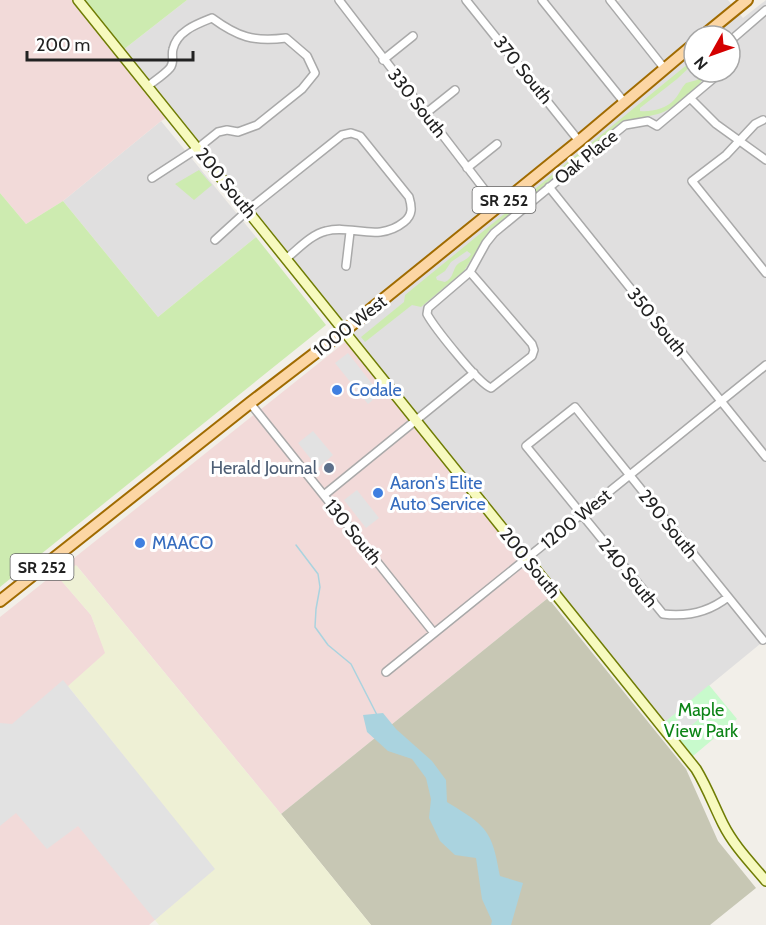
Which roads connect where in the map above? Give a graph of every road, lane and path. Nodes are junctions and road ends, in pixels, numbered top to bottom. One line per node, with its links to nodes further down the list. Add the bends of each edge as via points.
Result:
1 (78, 0): 15 (street, 200 South)
2 (339, 0): 12 (street, 330 South)
3 (466, 0): 22 (street, 370 South)
4 (542, 0): 18 (street)
5 (610, 0): 13 (street)
6 (747, 0): 8 (main road)
7 (766, 10): 9 (street)
8 (718, 24)
9 (742, 30)
10 (413, 36): 12 (street)
11 (682, 54): 13 (main road, 1000 West / SR 252)
12 (383, 60): 19 (street, 330 South)
13 (664, 69): 18 (main road, 1000 West / SR 252)
14 (707, 84): 17 (street)
15 (148, 86): 24 (street, 200 South); 24 (street, via 170,68 173,49 182,34 212,18 250,39 285,38 307,56 315,73 302,89 257,125 238,132 218,132)
16 (455, 90): 19 (street)
17 (690, 98): 21 (street); 28 (street, Oak Place, via 657,126 648,121 625,125)
18 (624, 102): 22 (main road, 1000 West / SR 252)
19 (425, 114): 26 (street, 330 South)
20 (763, 120): 21 (street)
21 (738, 140): 25 (street); 36 (street, via 726,155 692,181)
22 (579, 141): 29 (main road, 1000 West / SR 252)
23 (496, 144): 26 (street)
24 (198, 148): 27 (street); 30 (street, 200 South)
25 (766, 160)
26 (467, 168): 29 (street, 330 South)
27 (152, 178)
28 (549, 188): 35 (street, Oak Place, via 495,233); 40 (street, 350 South)
29 (497, 206): 37 (main road, 1000 West / SR 252)
30 (248, 210): 31 (street, via 342,135 351,133 360,136 412,206 410,216 393,228); 32 (street); 33 (street, 200 South)
31 (350, 232): 33 (street, via 323,231); 34 (street)
32 (215, 240)
33 (287, 258): 37 (street, 200 South)
34 (346, 266)
35 (470, 272): 39 (street, via 428,308 427,314); 39 (street, via 534,350 532,356 491,388)
36 (766, 273)
37 (344, 331): 41 (main road, 1000 West / SR 252); 43 (street, 200 South)
38 (766, 365): 40 (street, 1200 West)
39 (474, 373): 43 (street)
40 (721, 402): 44 (street, 350 South); 45 (street, 1200 West)
41 (250, 403): 46 (street, 130 South); 50 (main road, 1000 West / SR 252)
42 (575, 407): 45 (street, 290 South); 47 (street, 240 South, via 526,446)
43 (416, 421): 46 (street); 48 (street, 200 South)
44 (766, 457)
45 (629, 476): 47 (street, 1200 West); 49 (street, 290 South)
46 (324, 495): 51 (street, 130 South)
47 (581, 515): 48 (street, 1200 West); 49 (street, 240 South, via 663,614 709,611)
48 (527, 559): 51 (street, 1200 West); 54 (street, 200 South, via 696,769 734,843)
49 (728, 597): 52 (street, 290 South)
50 (0, 601)
51 (434, 633): 53 (street, 1200 West)
52 (763, 640)
53 (386, 672)
54 (764, 876)

